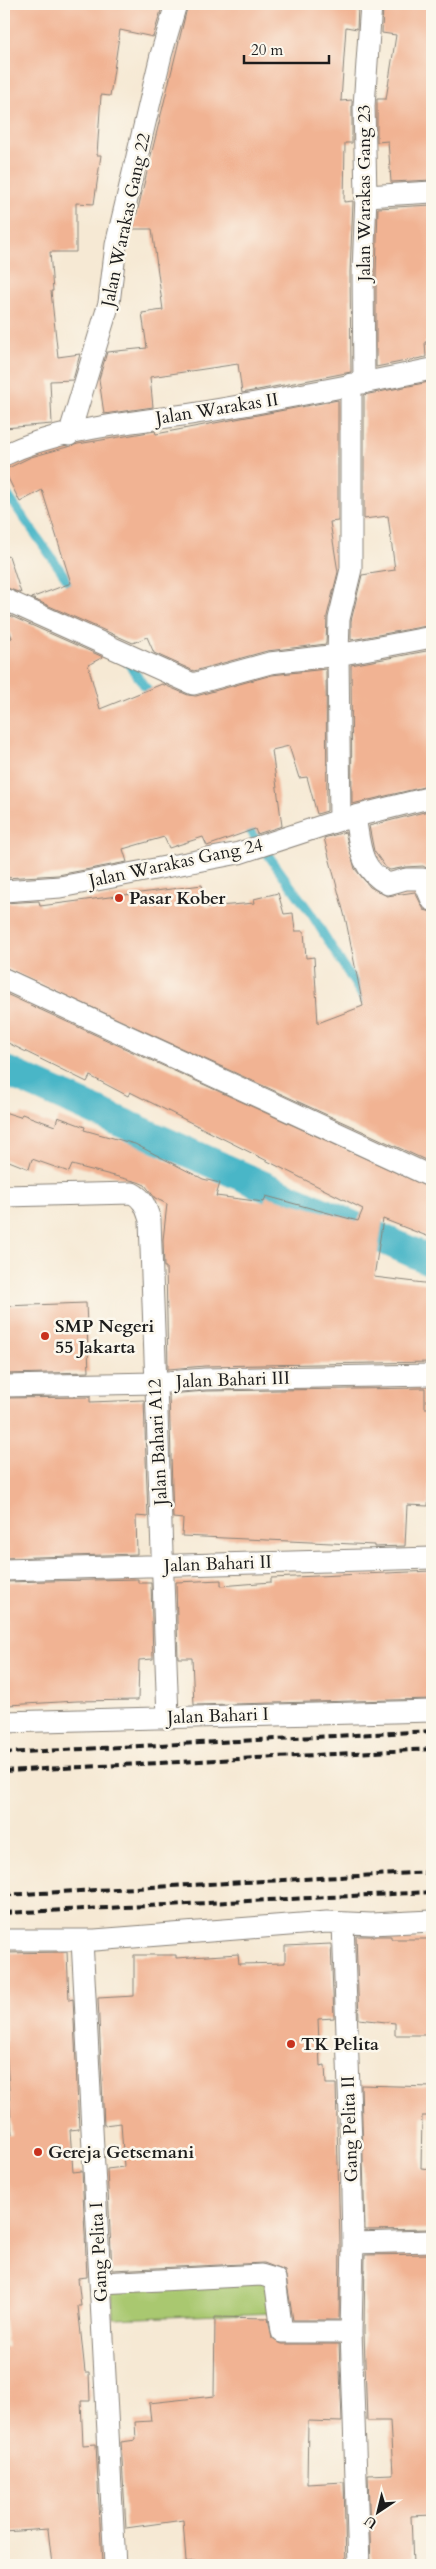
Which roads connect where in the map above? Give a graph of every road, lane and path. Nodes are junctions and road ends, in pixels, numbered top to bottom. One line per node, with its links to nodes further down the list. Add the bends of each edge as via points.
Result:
1 (176, 4): 7 (street, Jalan Warakas Gang 22, via 118,236 109,303)
2 (371, 4): 4 (street, Jalan Warakas Gang 23, via 364,106)
3 (432, 192): 4 (street)
4 (366, 196): 6 (street, Jalan Warakas Gang 23)
5 (432, 369): 6 (street, Jalan Warakas II)
6 (358, 383): 7 (street, Jalan Warakas II); 11 (street, Jalan Warakas Gang 23, via 351,569 339,619)
7 (69, 435): 8 (street, Jalan Warakas II)
8 (11, 452)
9 (4, 599): 11 (street, via 193,684 270,663)
10 (432, 637): 11 (street)
11 (338, 655): 13 (street, Jalan Warakas Gang 23)
12 (432, 797): 13 (street, Jalan Warakas Gang 24)
13 (348, 818): 14 (street, Jalan Warakas Gang 24, via 239,853 60,887); 15 (street, Jalan Warakas Gang 23, via 363,862 370,870 388,884 424,879)
14 (4, 891)
15 (432, 900)
16 (4, 979): 17 (street)
17 (432, 1177)
18 (4, 1196): 20 (street, Jalan Bahari A12, via 113,1192 140,1197 150,1220)
19 (432, 1375): 20 (street, Jalan Bahari III, via 205,1379)
20 (155, 1383): 21 (street, Jalan Bahari III); 23 (street, Jalan Bahari A12)
21 (4, 1386)
22 (432, 1558): 23 (street, Jalan Bahari II)
23 (165, 1566): 24 (street, Jalan Bahari II); 26 (street, Jalan Bahari A12)
24 (4, 1570)
25 (432, 1711): 26 (street, Jalan Bahari I)
26 (168, 1718): 27 (street, Jalan Bahari I)
27 (4, 1722)
28 (432, 1921): 29 (street)
29 (343, 1924): 31 (street, via 327,1922); 33 (street, Gang Pelita II)
30 (4, 1940): 31 (street)
31 (82, 1940): 34 (street, Gang Pelita I)
32 (432, 2241): 33 (street)
33 (353, 2243): 35 (street, Gang Pelita II)
34 (101, 2282): 35 (street, via 272,2277 275,2279 282,2332); 36 (street, Gang Pelita I)
35 (351, 2332): 37 (street, Gang Pelita II)
36 (115, 2565)
37 (359, 2565)

